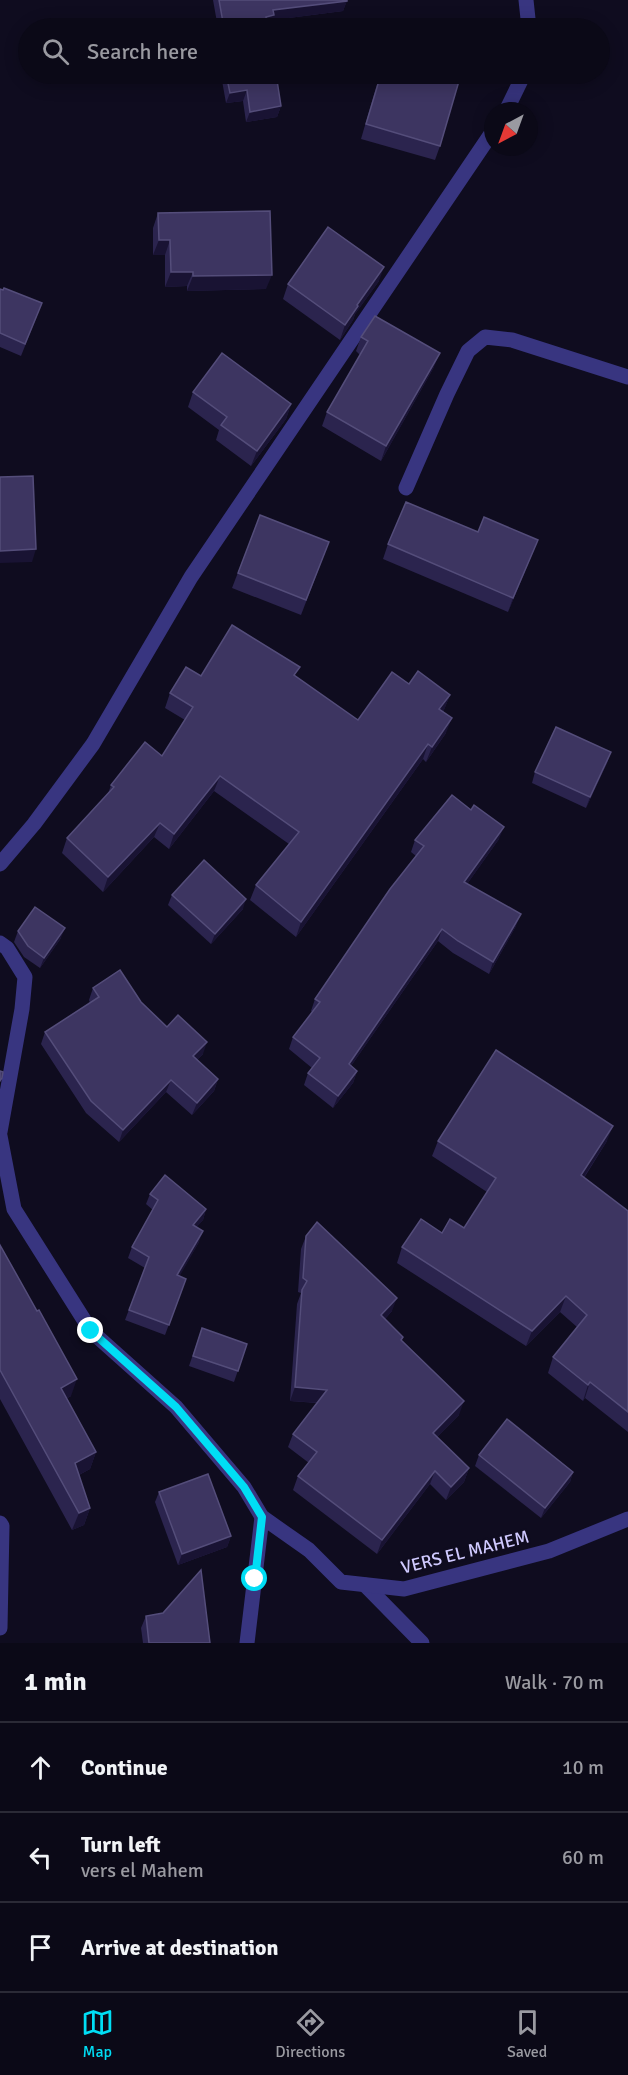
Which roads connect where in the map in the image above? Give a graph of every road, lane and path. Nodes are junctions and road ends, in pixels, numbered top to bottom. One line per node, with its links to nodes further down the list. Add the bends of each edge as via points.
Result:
1 (526, 0): 2 (street)
2 (528, 18)
3 (519, 84): 4 (street)
4 (510, 102)
5 (484, 143): 8 (street, via 191,577 93,744)
6 (628, 377): 7 (street, via 512,340 485,337 468,351)
7 (406, 488)
8 (0, 864)
9 (0, 943): 10 (street, VERS EL MAHEM, via 25,977)
10 (0, 1134): 11 (street, VERS EL MAHEM, via 14,1209 91,1331 176,1407 244,1487)
11 (262, 1517): 14 (street, VERS EL MAHEM, via 309,1550 341,1582); 16 (street)
12 (628, 1520): 14 (street, VERS EL MAHEM, via 549,1551 404,1589)
13 (0, 1523): 15 (street)
14 (365, 1585): 17 (street)
15 (0, 1628)
16 (247, 1643)
17 (423, 1643)

